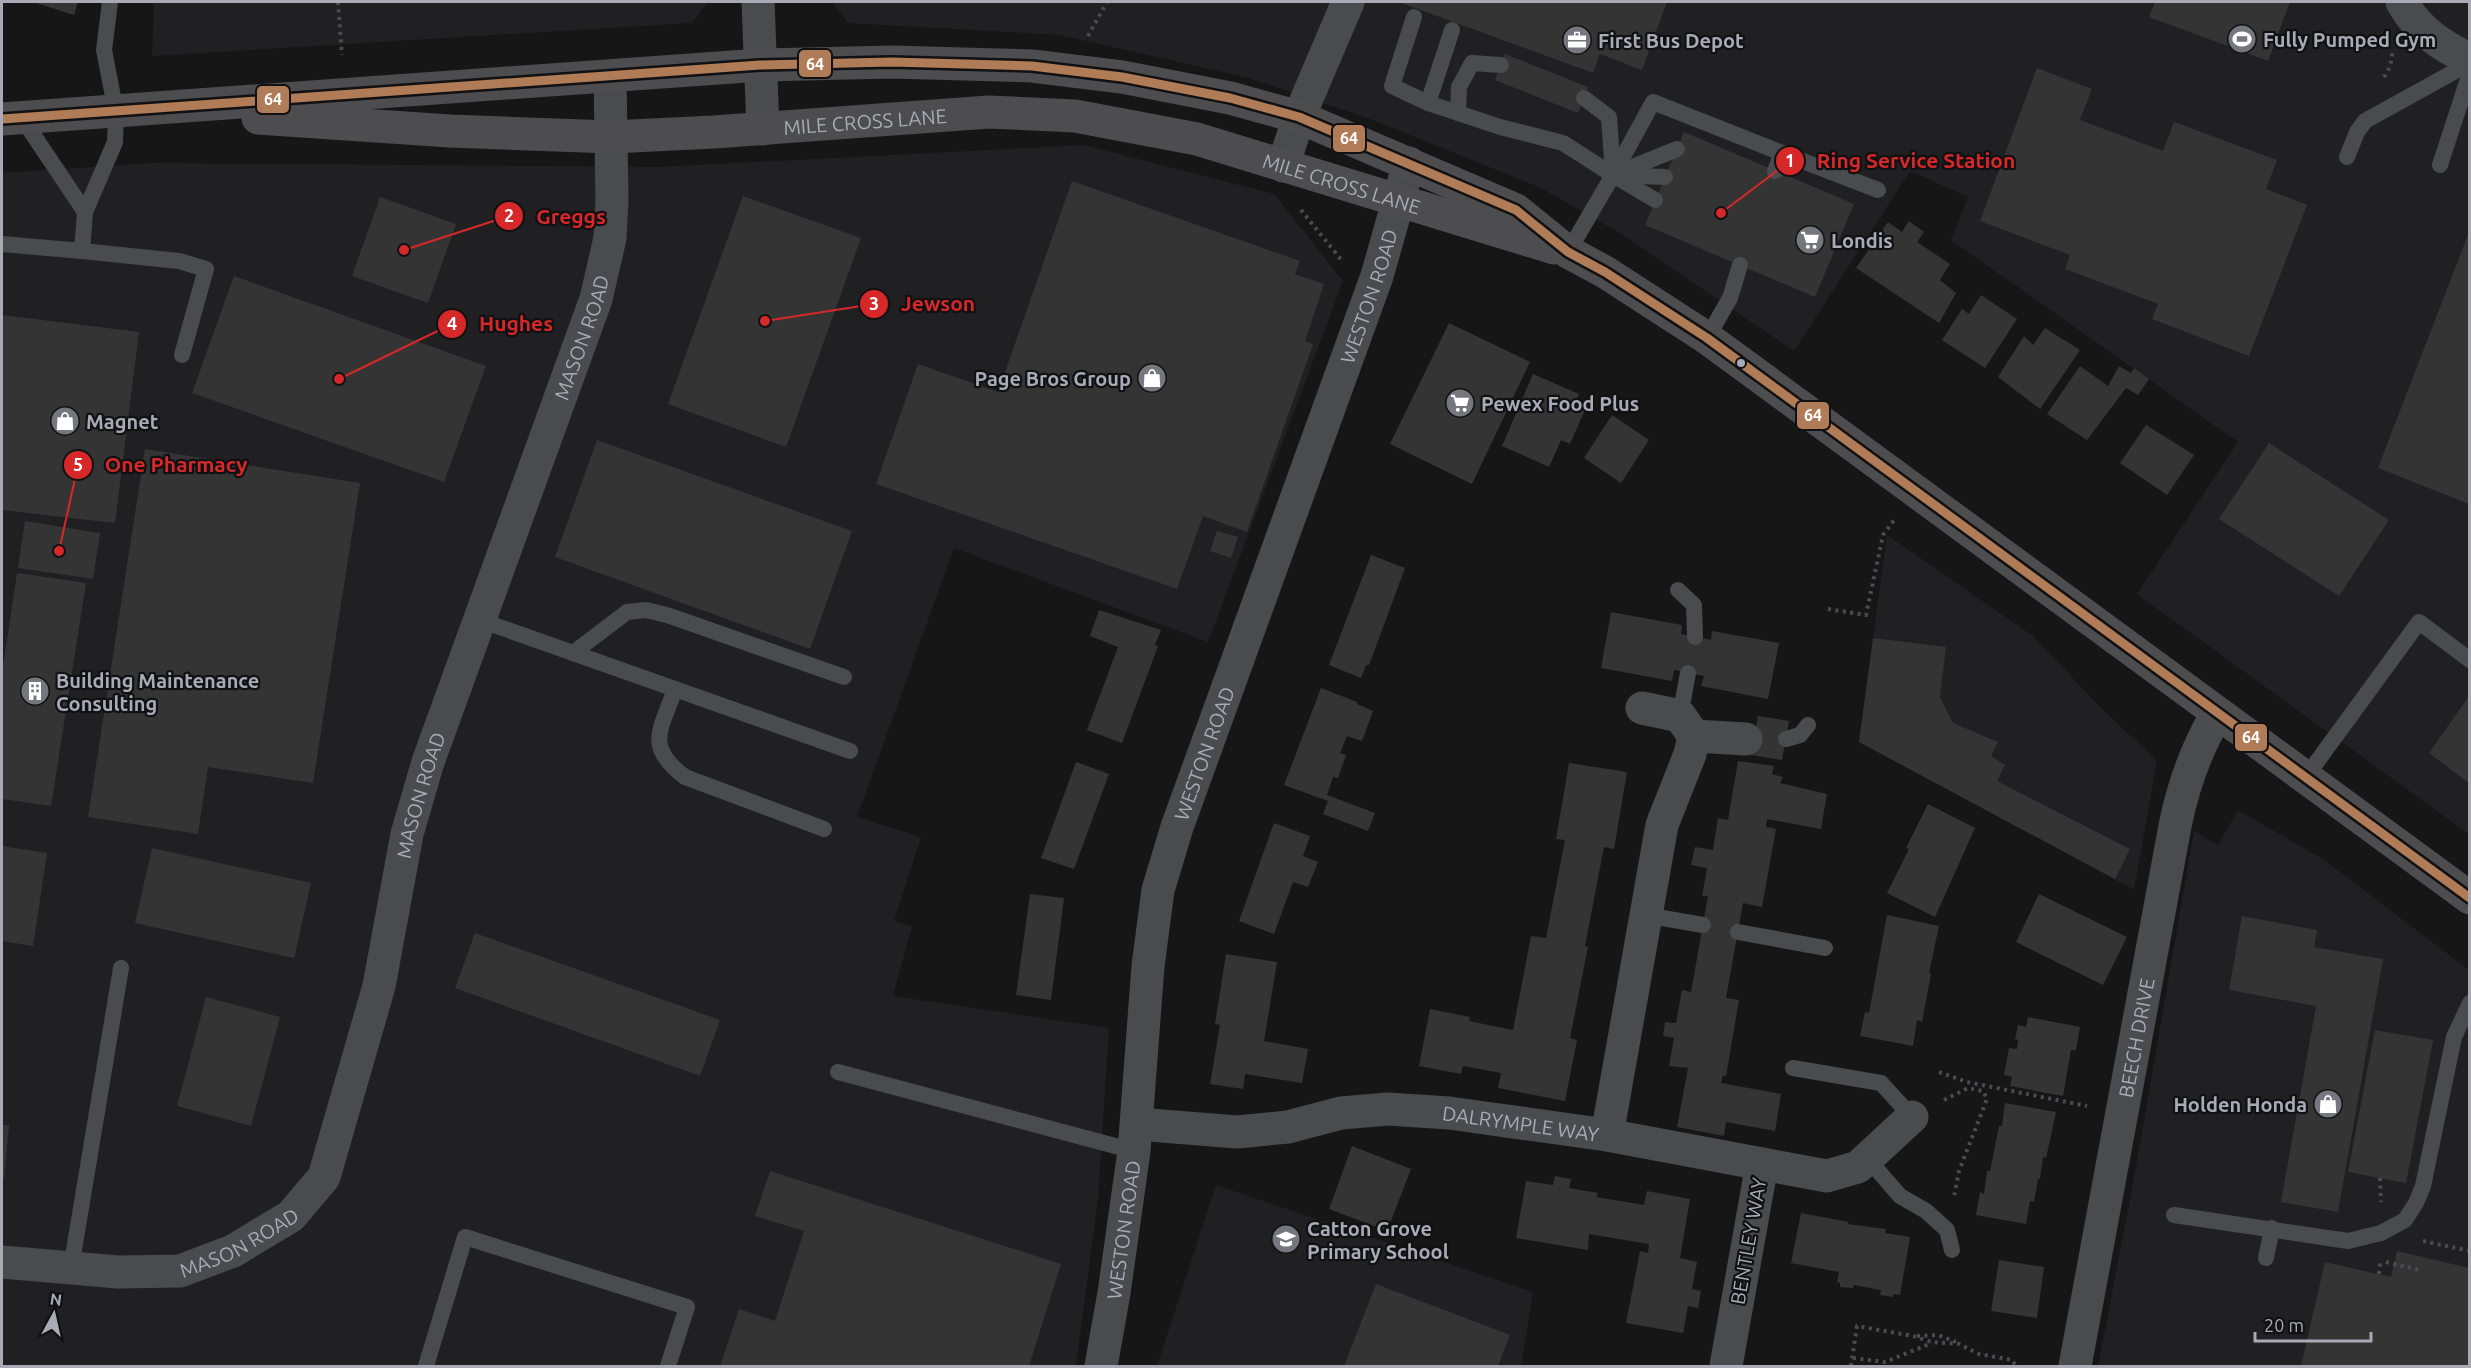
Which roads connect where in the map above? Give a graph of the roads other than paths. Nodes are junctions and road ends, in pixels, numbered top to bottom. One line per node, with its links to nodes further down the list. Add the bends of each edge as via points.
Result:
1 (110, 2): 14 (lane, via 104,50)
2 (758, 2): 8 (street)
3 (1348, 2): 16 (street)
4 (2410, 14): 7 (street, via 2445,47)
5 (1414, 17): 13 (lane, via 1392,86)
6 (1452, 30): 13 (lane)
7 (2469, 62): 22 (lane, via 2366,121)
8 (760, 65): 11 (highway, MILE CROSS LANE); 16 (highway, MILE CROSS LANE, via 892,62 1032,66 1122,77); 18 (street)
9 (1501, 65): 15 (lane, via 1472,63 1459,87)
10 (2469, 73): 24 (lane)
11 (610, 77): 14 (highway, MILE CROSS LANE); 19 (street, MASON ROAD)
12 (1584, 98): 27 (lane, via 1608,117)
13 (1428, 103): 15 (lane)
14 (129, 111): 17 (highway, MILE CROSS LANE); 19 (highway, MILE CROSS LANE, via 450,131); 32 (lane)
15 (1458, 113): 27 (lane, via 1563,143)
16 (1299, 117): 23 (highway, MILE CROSS LANE); 25 (street)
17 (12, 118): 32 (lane)
18 (763, 129): 19 (highway, MILE CROSS LANE); 25 (highway, MILE CROSS LANE, via 989,112 1075,116 1197,139)
19 (611, 136): 40 (street, MASON ROAD, via 610,238 596,299)
20 (1677, 149): 27 (lane)
21 (1782, 153): 26 (lane); 27 (lane, via 1653,102); 29 (lane)
22 (2347, 157)
23 (1409, 163): 31 (street, WESTON ROAD); 35 (highway, MILE CROSS LANE, via 1516,210)
24 (2440, 165)
25 (1283, 166): 31 (highway, MILE CROSS LANE)
26 (1775, 171)
27 (1613, 175): 28 (lane); 30 (lane); 35 (lane)
28 (1665, 177)
29 (1878, 190)
30 (1655, 200)
31 (1399, 202): 35 (highway, MILE CROSS LANE); 67 (street, WESTON ROAD, via 1377,276 1185,805 1158,890 1148,966)
32 (85, 212): 34 (lane)
33 (2, 244): 34 (lane)
34 (82, 251): 38 (lane, via 179,261 206,269)
35 (1568, 252): 37 (highway, MILE CROSS LANE)
36 (1740, 265): 37 (lane, via 1730,298)
37 (1707, 338): 48 (highway, MILE CROSS LANE)
38 (182, 355)
39 (1678, 590): 41 (lane, via 1694,605)
40 (480, 620): 42 (lane); 75 (street, MASON ROAD, via 428,762 407,834 379,986 324,1177 291,1216 233,1251 180,1271)
41 (1695, 637)
42 (573, 653): 45 (lane, via 627,612 646,610); 46 (lane)
43 (2469, 660): 54 (lane, via 2419,622)
44 (1688, 673): 50 (lane)
45 (844, 677)
46 (675, 689): 53 (lane); 55 (lane, via 658,740 670,765 685,777)
47 (1642, 708): 50 (street)
48 (2217, 714): 54 (highway, MILE CROSS LANE); 80 (street, BEECH DRIVE, via 2202,740 2181,797)
49 (1808, 725): 52 (lane, via 1800,735)
50 (1687, 726): 51 (street); 57 (street, DALRYMPLE WAY, via 1690,754 1662,825)
51 (1750, 739)
52 (1786, 739)
53 (850, 751)
54 (2305, 778): 56 (highway, MILE CROSS LANE)
55 (824, 829)
56 (2469, 898)
57 (1645, 915): 58 (lane); 66 (street, DALRYMPLE WAY)
58 (1703, 925)
59 (1738, 932): 60 (lane)
60 (1825, 948)
61 (121, 968): 75 (lane)
62 (2469, 1003): 71 (lane, via 2454,1037 2422,1186 2405,1220 2381,1233 2348,1241)
63 (1793, 1068): 65 (lane, via 1881,1083)
64 (838, 1072): 67 (lane)
65 (1912, 1117): 68 (street)
66 (1606, 1135): 67 (street, DALRYMPLE WAY, via 1473,1116 1388,1109 1341,1113 1288,1127); 69 (street, BENTLEY WAY)
67 (1136, 1137): 78 (street, WESTON ROAD)
68 (1867, 1158): 69 (street, via 1858,1167 1827,1176); 72 (lane, via 1900,1196 1926,1211 1947,1230)
69 (1762, 1164): 79 (street, BENTLEY WAY)
70 (2174, 1215): 71 (lane)
71 (2272, 1228): 73 (lane)
72 (1952, 1250)
73 (2266, 1258)
74 (2, 1262): 75 (street, MASON ROAD)
75 (71, 1268)
76 (426, 1366): 77 (lane, via 465,1237 687,1307)
77 (668, 1366)
78 (1101, 1366)
79 (1726, 1366)
80 (2074, 1366)

